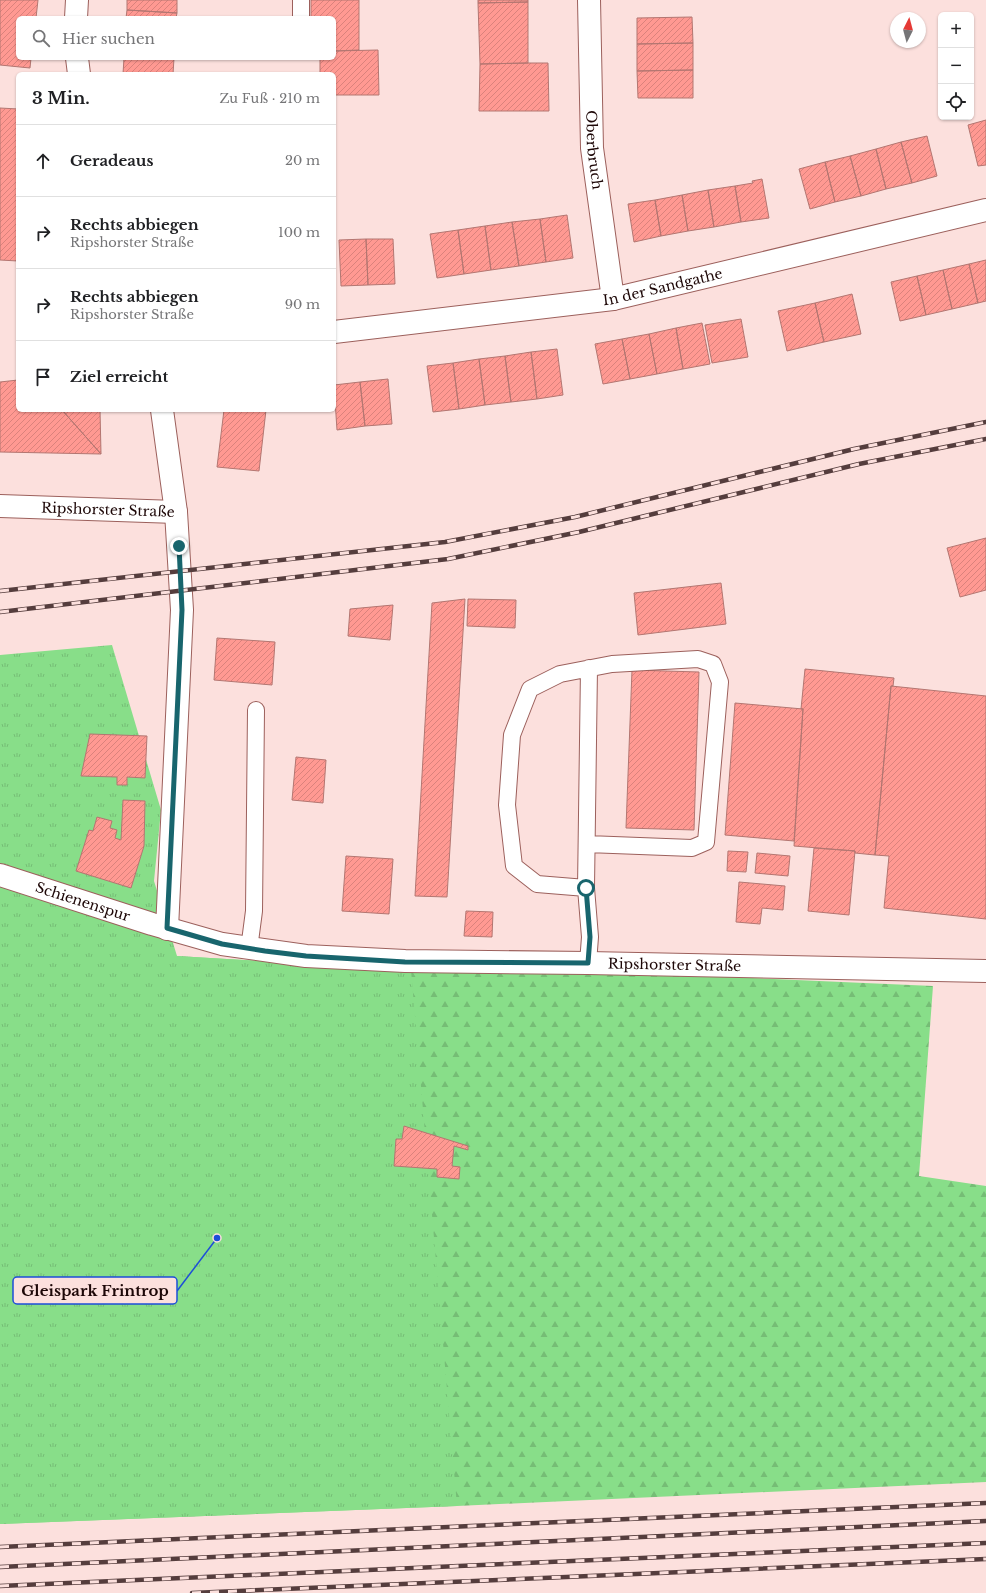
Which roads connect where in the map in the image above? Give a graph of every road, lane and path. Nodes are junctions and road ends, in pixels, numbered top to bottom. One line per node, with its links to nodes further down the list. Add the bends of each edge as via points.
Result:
1 (77, 0): 4 (street)
2 (301, 0): 5 (lane)
3 (589, 0): 9 (street, Oberbruch, via 592,148)
4 (76, 16)
5 (301, 16)
6 (77, 60): 7 (street)
7 (79, 72)
8 (986, 210): 9 (street, In der Sandgathe)
9 (613, 299): 10 (street, In der Sandgathe)
10 (336, 332)
11 (162, 412): 13 (street)
12 (0, 506): 13 (street, Ripshorster Straße)
13 (176, 512): 19 (street, Ripshorster Straße, via 182,610)
14 (589, 668): 16 (lane); 16 (lane, via 612,664 698,659 713,664 720,682 706,842 692,848); 18 (lane, via 560,674 530,689 512,735 508,805 514,866 537,884)
15 (256, 710): 20 (lane, via 254,911)
16 (587, 844): 18 (lane)
17 (0, 875): 19 (street, Schienenspur)
18 (586, 888): 21 (lane, via 590,937)
19 (167, 928): 20 (street, Ripshorster Straße)
20 (249, 949): 21 (street, Ripshorster Straße, via 306,956 405,962)
21 (588, 963): 22 (street, Ripshorster Straße)
22 (986, 971)

